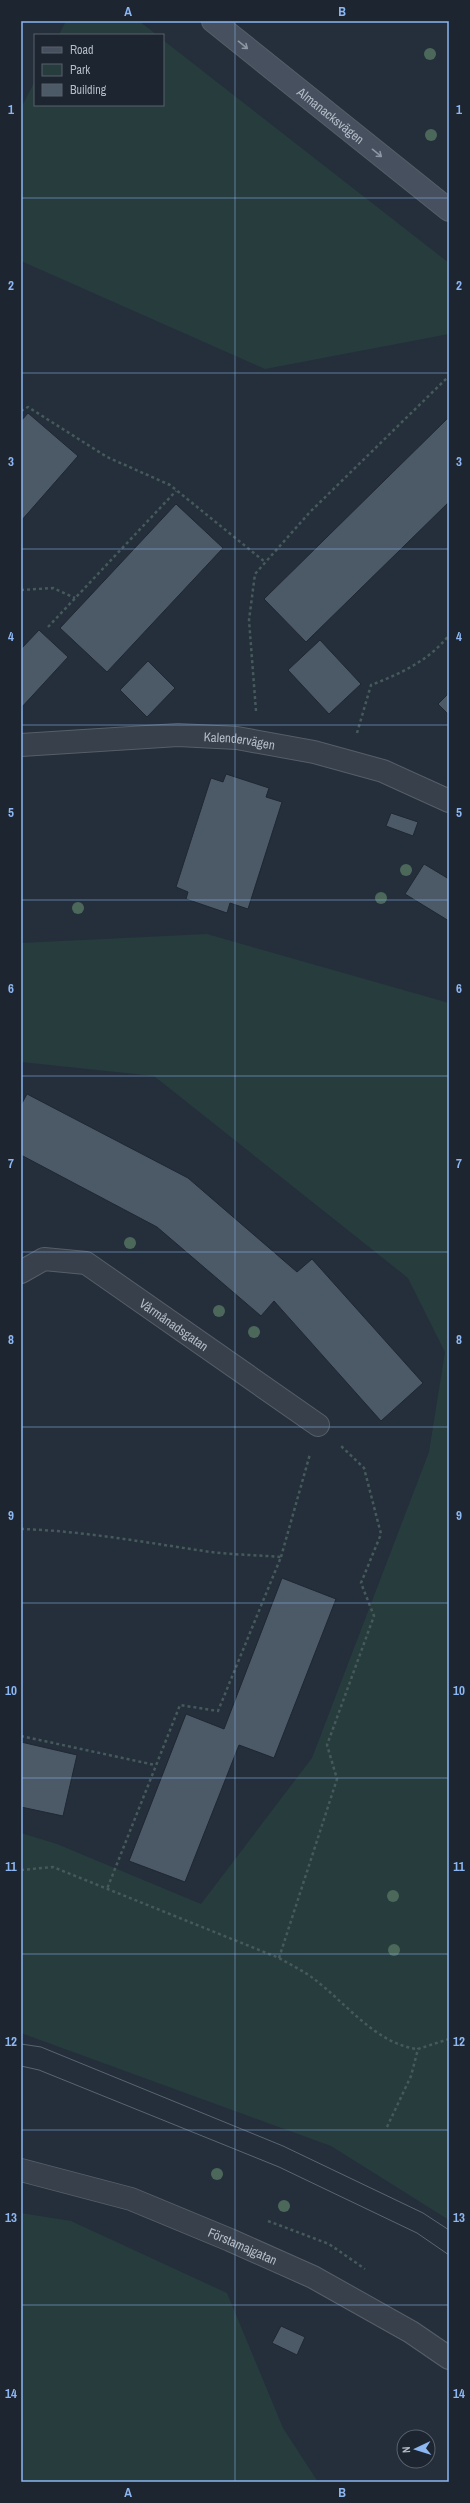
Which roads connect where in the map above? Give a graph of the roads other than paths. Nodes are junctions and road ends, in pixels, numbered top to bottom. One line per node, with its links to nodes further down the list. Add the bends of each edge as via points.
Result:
1 (213, 21): 2 (main road, Almanacksvägen, one-way to 2)
2 (449, 210)
3 (21, 745): 4 (street, Kalendervägen, via 178,735 237,738 314,752 383,771)
4 (449, 800)
5 (21, 1272): 6 (street, Vårmånadsgatan, via 44,1259 86,1263)
6 (318, 1424)
7 (21, 2170): 8 (street, Förstamajgatan, via 131,2199 230,2240 313,2277 411,2332)
8 (449, 2358)

